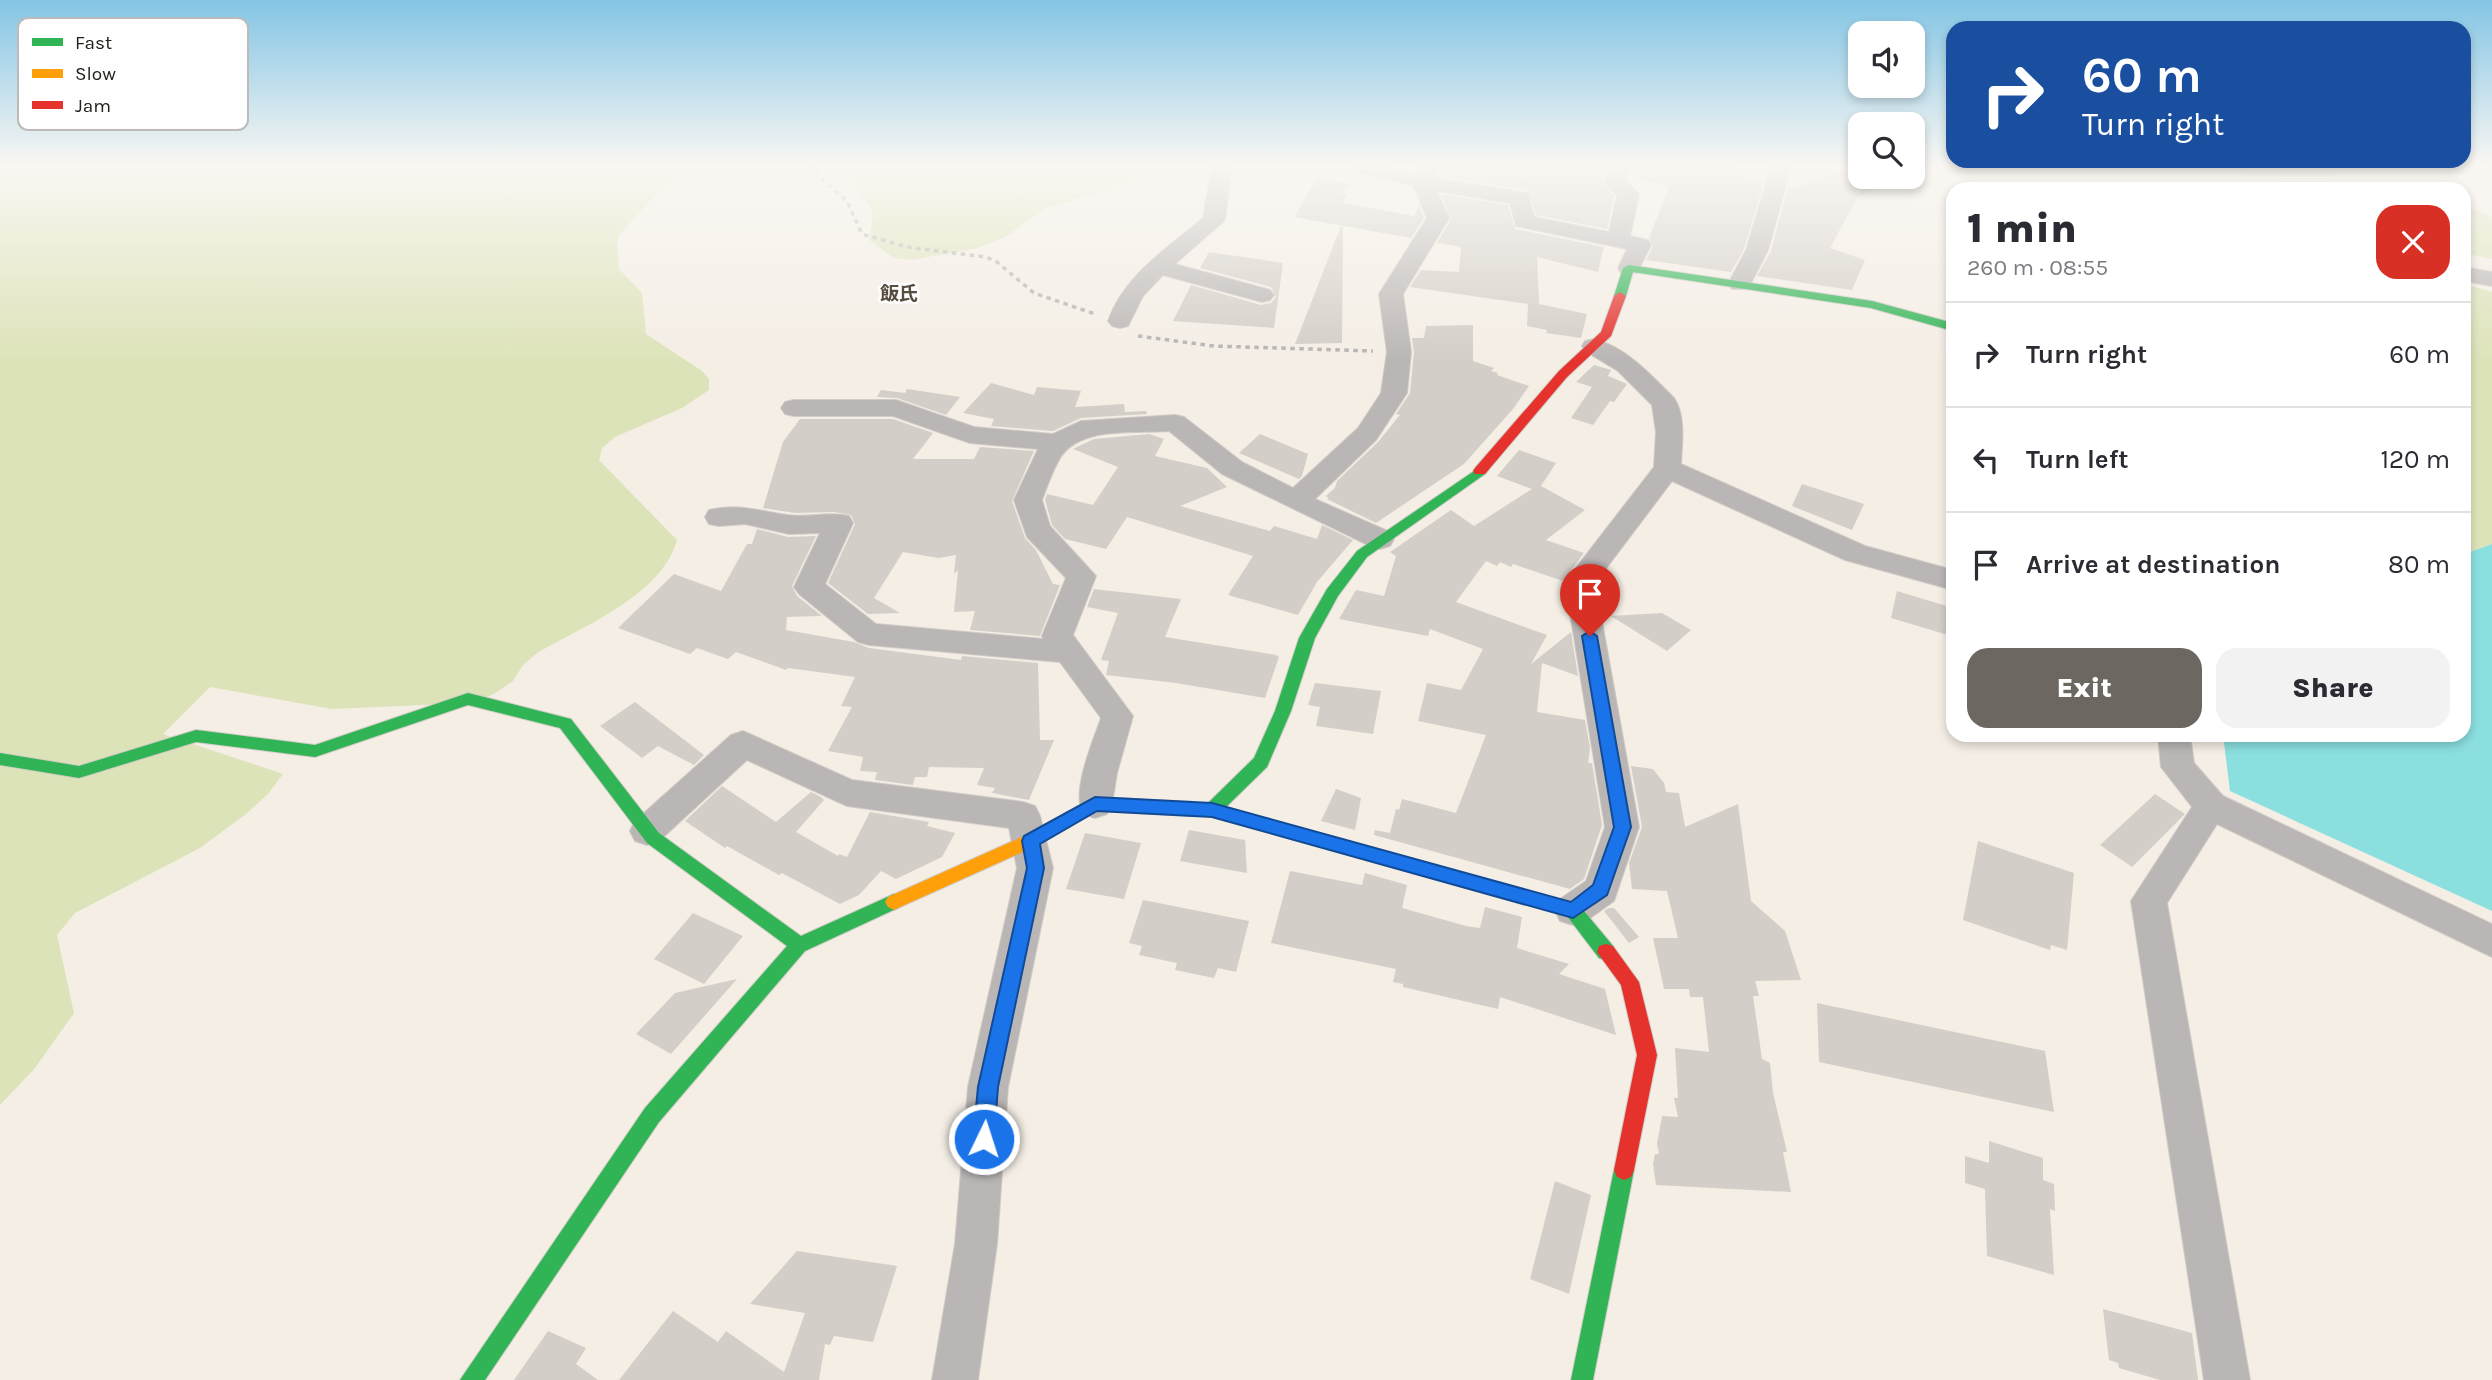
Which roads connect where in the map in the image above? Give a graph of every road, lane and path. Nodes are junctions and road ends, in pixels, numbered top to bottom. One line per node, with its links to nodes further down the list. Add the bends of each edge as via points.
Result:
1 (861, 231): 14 (path, via 894,246 986,257 1034,293)
2 (1201, 231): 8 (street)
3 (1430, 231): 17 (street, via 1391,294)
4 (1571, 231): 7 (street)
5 (1620, 231): 7 (street)
6 (1762, 231): 12 (street)
7 (1618, 242): 9 (street, via 1640,245)
8 (1160, 267): 13 (street); 14 (street, via 1122,307)
9 (1629, 268): 12 (street); 16 (street, via 1607,333)
10 (2471, 275): 11 (street)
11 (2492, 279)
12 (1740, 284): 15 (street, via 1872,306)
13 (1262, 295)
14 (1120, 321): 17 (path, via 1133,335 1214,346)
15 (1946, 325)
16 (1594, 346): 20 (street, via 1627,366 1665,403); 23 (street, via 1563,374 1478,473)
17 (1399, 352): 21 (street, via 1394,393 1367,434)
18 (794, 408): 19 (street, via 896,408 970,435)
19 (1058, 443): 21 (street, via 1081,429 1175,423 1232,468); 25 (street, via 1047,456 1028,500 1037,530 1081,576 1057,636)
20 (1667, 468): 24 (street, via 1855,553); 33 (street, via 1580,582 1622,827 1601,890)
21 (1296, 501): 23 (street)
22 (719, 517): 25 (street, via 746,515 789,525 839,523 810,587 869,634)
23 (1380, 539): 30 (street, via 1332,593 1307,638 1261,762)
24 (1946, 578)
25 (1069, 652): 28 (street, via 1117,716)
26 (2175, 742): 29 (street, via 2178,766)
27 (0, 759): 31 (street, via 79,772 196,736 315,751 468,699 565,723)
28 (1095, 804): 30 (street); 32 (street)
29 (2211, 806): 34 (street); 39 (street, via 2149,901)
30 (1212, 810): 33 (street)
31 (648, 831): 32 (street, via 743,744 847,793 1023,816); 35 (street)
32 (1030, 841): 35 (street); 37 (street, via 1035,868 988,1087 976,1244)
33 (1573, 910): 38 (street, via 1630,982 1647,1055)
34 (2492, 941)
35 (799, 945): 36 (street, via 652,1115)
36 (471, 1380)
37 (955, 1380)
38 (1582, 1380)
39 (2227, 1380)

